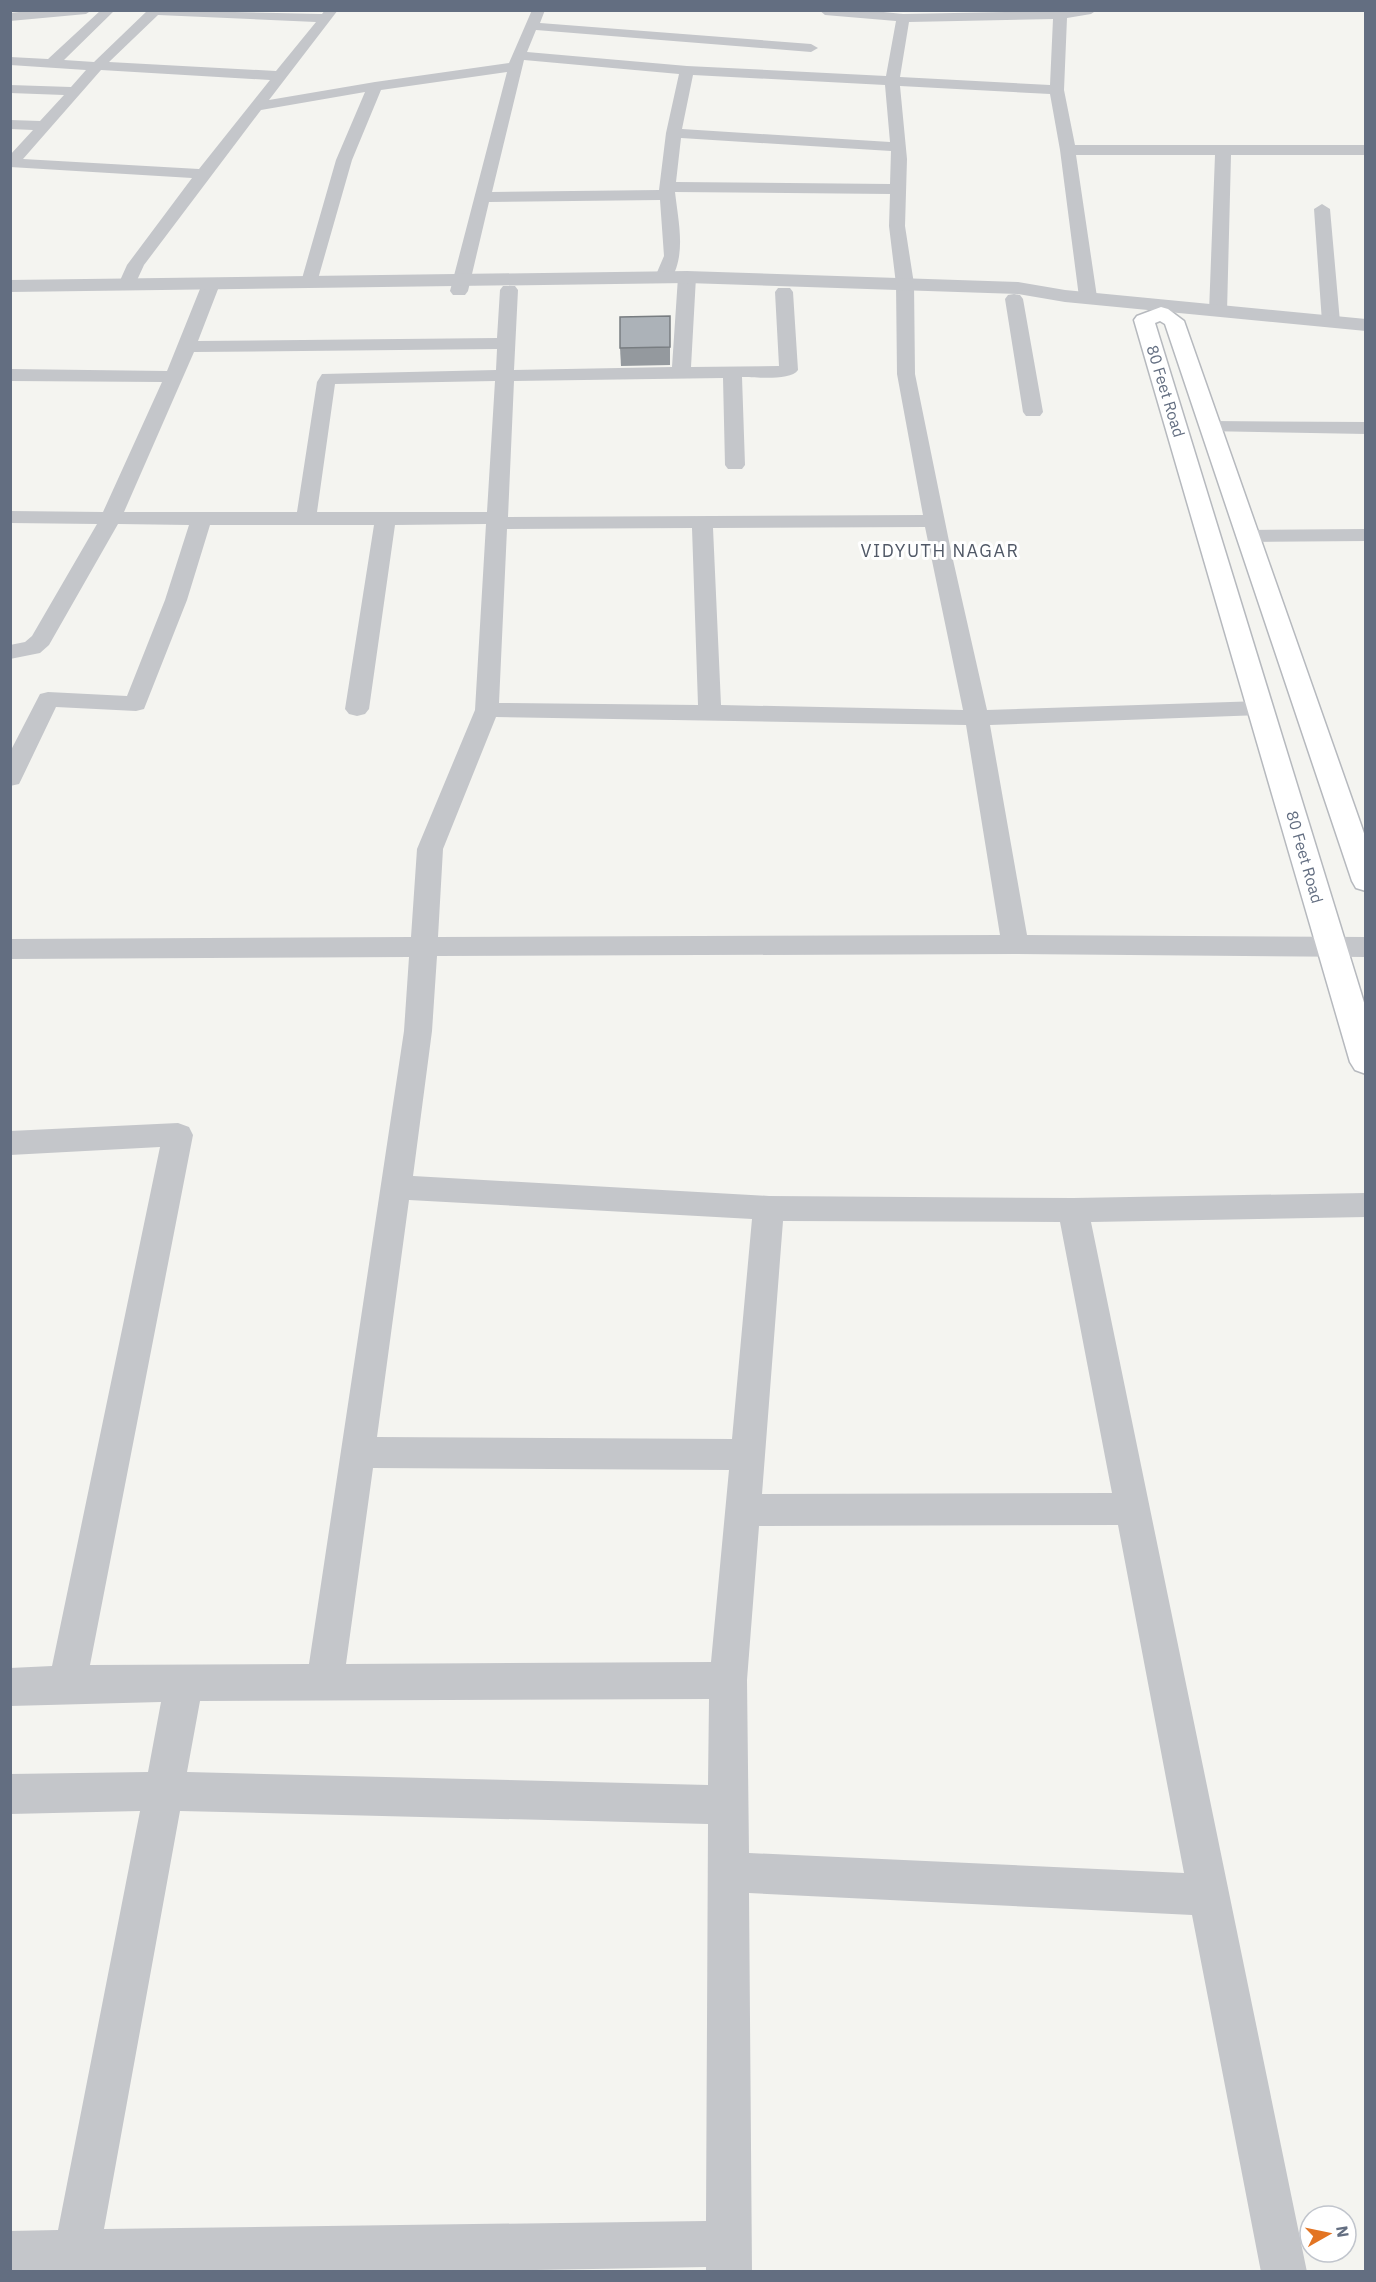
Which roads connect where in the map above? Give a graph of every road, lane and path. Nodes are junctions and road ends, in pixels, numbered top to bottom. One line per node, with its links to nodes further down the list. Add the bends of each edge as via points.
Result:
1 (86, 10): 9 (street)
2 (109, 10): 16 (street)
3 (539, 10): 12 (street)
4 (1091, 10): 6 (street)
5 (155, 11): 7 (street); 17 (street)
6 (1057, 13): 11 (street); 24 (street)
7 (329, 14): 19 (street)
8 (823, 14): 11 (street)
9 (26, 16): 10 (street); 13 (street)
10 (10, 17)
11 (903, 18): 21 (street)
12 (531, 26): 15 (street); 20 (street, via 813,43)
13 (10, 32)
14 (10, 61): 16 (street)
15 (516, 61): 18 (street); 22 (street); 38 (street)
16 (52, 63): 17 (street)
17 (97, 66): 19 (street); 25 (street)
18 (687, 70): 20 (street); 29 (street)
19 (282, 76): 26 (street)
20 (798, 77): 21 (street)
21 (892, 82): 24 (street); 30 (street)
22 (375, 86): 26 (street); 41 (street, via 344,160)
23 (10, 89): 25 (street)
24 (1058, 90): 31 (street)
25 (75, 91): 28 (street)
26 (258, 106): 35 (street)
27 (10, 124): 28 (street)
28 (45, 126): 34 (street)
29 (674, 133): 30 (street); 37 (street)
30 (898, 147): 36 (street)
31 (1068, 150): 33 (street); 51 (street)
32 (1365, 150): 33 (street)
33 (1222, 151): 55 (street)
34 (12, 162): 35 (street)
35 (203, 174): 43 (street, via 136,266)
36 (898, 189): 37 (street); 46 (street, via 897,226)
37 (668, 191): 38 (street); 40 (street, via 672,256)
38 (483, 197): 44 (street)
39 (1322, 209): 56 (street)
40 (664, 277): 42 (street); 44 (street)
41 (310, 282): 44 (street); 47 (street)
42 (687, 283): 46 (street); 48 (street); 49 (street); 61 (street)
43 (127, 285): 45 (street); 47 (street)
44 (460, 285): 47 (street); 48 (street)
45 (10, 286)
46 (905, 289): 49 (street); 50 (street, via 1018,288); 53 (street); 75 (street, via 906,374)
47 (209, 290): 52 (street); 59 (street)
48 (509, 290): 58 (street)
49 (784, 292): 60 (street, via 789,370)
50 (1065, 296): 51 (street); 53 (street)
51 (1088, 297): 54 (street)
52 (10, 299)
53 (1014, 299): 65 (street)
54 (1159, 309): 55 (street); 66 (main road, 80 Feet Road, via 1173,321); 80 (main road, 80 Feet Road, via 1144,320)
55 (1218, 312): 56 (street)
56 (1331, 322): 57 (street)
57 (1365, 325)
58 (505, 343): 59 (street); 63 (street)
59 (187, 347): 64 (street)
60 (732, 372): 61 (street); 68 (street)
61 (681, 373): 63 (street)
62 (10, 375): 64 (street)
63 (504, 375): 72 (street, via 329,378); 74 (street)
64 (172, 377): 70 (street)
65 (1033, 412)
66 (1211, 428): 67 (street); 78 (main road, 80 Feet Road)
67 (1365, 428)
68 (735, 465)
69 (10, 517): 70 (street)
70 (111, 518): 71 (street); 79 (street, via 41,640 32,648)
71 (201, 519): 72 (street); 85 (street, via 176,600 136,704 48,699)
72 (306, 519): 73 (street)
73 (385, 519): 74 (street); 81 (street)
74 (497, 520): 76 (street); 82 (street)
75 (934, 521): 76 (street); 84 (street)
76 (702, 522): 83 (street)
77 (1365, 535): 78 (street)
78 (1247, 536): 86 (main road, 80 Feet Road)
79 (10, 652)
80 (1261, 708): 84 (street); 90 (main road, 80 Feet Road)
81 (357, 709)
82 (487, 710): 83 (street); 89 (street, via 430,849)
83 (710, 712): 84 (street)
84 (977, 718): 88 (street)
85 (10, 778)
86 (1356, 824): 87 (main road, 80 Feet Road)
87 (1365, 881)
88 (1015, 944): 89 (street); 90 (street)
89 (424, 945): 92 (street); 95 (street, via 418,1030)
90 (1331, 946): 91 (street); 93 (main road, 80 Feet Road)
91 (1365, 947)
92 (10, 949)
93 (1365, 1062)
94 (10, 1143): 106 (street, via 177,1135)
95 (395, 1187): 97 (street); 99 (street)
96 (1365, 1205): 98 (street)
97 (769, 1208): 98 (street); 100 (street)
98 (1073, 1210): 101 (street)
99 (358, 1452): 100 (street); 104 (street)
100 (747, 1455): 102 (street)
101 (1133, 1509): 102 (street); 112 (street)
102 (742, 1510): 103 (street)
103 (728, 1680): 104 (street, via 566,1684); 110 (street)
104 (325, 1681): 105 (street)
105 (184, 1682): 106 (street); 108 (street)
106 (67, 1684): 107 (street)
107 (10, 1687)
108 (165, 1791): 109 (street); 110 (street); 113 (street)
109 (10, 1794)
110 (728, 1805): 111 (street)
111 (728, 1872): 112 (street); 115 (street)
112 (1209, 1895): 116 (street)
113 (77, 2253): 114 (street); 115 (street)
114 (10, 2254)
115 (729, 2258)
116 (1284, 2271)

